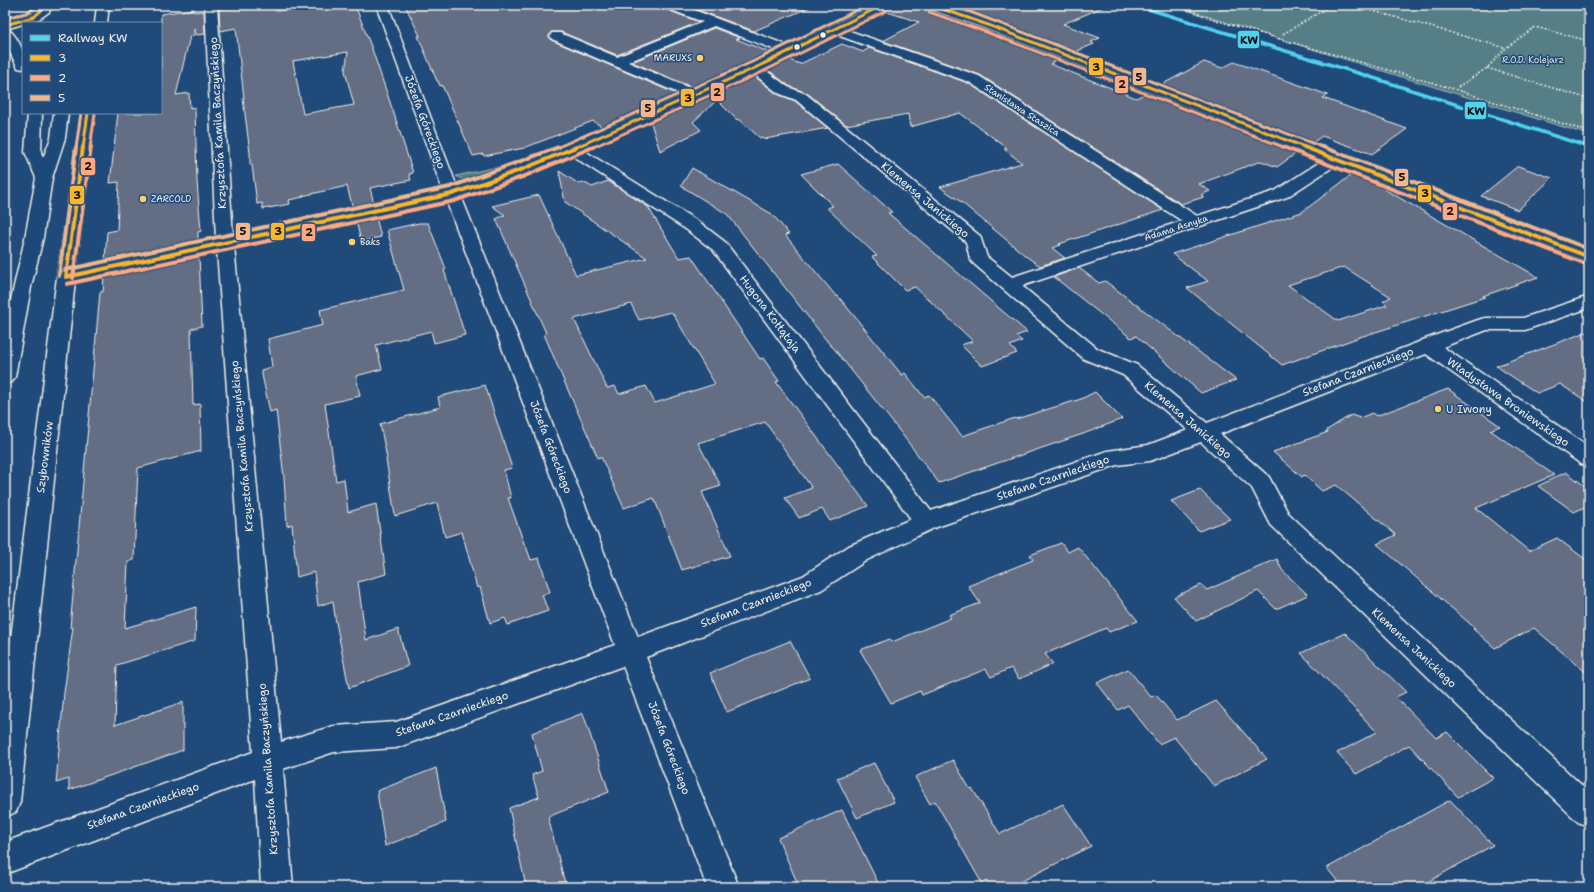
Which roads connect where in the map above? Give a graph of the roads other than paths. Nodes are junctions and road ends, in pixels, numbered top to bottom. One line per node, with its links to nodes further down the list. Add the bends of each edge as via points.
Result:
1 (47, 5): 8 (street)
2 (103, 5): 10 (street)
3 (211, 5): 29 (street, Krzysztofa Kamila Baczyńskiego)
4 (382, 5): 27 (street, Józefa Góreckiego)
5 (670, 5): 11 (street)
6 (883, 5): 13 (street)
7 (931, 5): 25 (street)
8 (30, 21)
9 (22, 22): 12 (street)
10 (101, 22)
11 (714, 22): 16 (street); 17 (street)
12 (5, 25)
13 (833, 29): 16 (street); 28 (street, Stanisława Staszica, via 974,79)
14 (5, 32): 18 (street)
15 (556, 36): 17 (street)
16 (789, 51): 19 (street)
17 (617, 62): 20 (street)
18 (22, 63)
19 (755, 68): 20 (street); 32 (street, Klemensa Janickiego, via 783,90 801,97 974,240 979,259)
20 (695, 95): 24 (street)
21 (35, 114): 26 (street, via 33,152)
22 (61, 114): 26 (street, via 58,138)
23 (88, 114): 31 (street, Szybowników)
24 (572, 149): 27 (street); 38 (street, Hugona Kołłątaja, via 693,226 719,246)
25 (1335, 159): 28 (street, Adama Asnyka, via 1281,194); 30 (street)
26 (44, 178): 35 (street)
27 (452, 194): 29 (street); 39 (street, Józefa Góreckiego)
28 (1195, 222): 32 (street, Adama Asnyka)
29 (225, 243): 31 (street); 40 (street, Krzysztofa Kamila Baczyńskiego)
30 (1589, 257)
31 (66, 277): 41 (street, Szybowników)
32 (1010, 284): 36 (street, Klemensa Janickiego, via 1091,354 1130,370)
33 (1589, 302): 34 (street, Stefana Czarnieckiego, via 1525,324 1485,324)
34 (1427, 345): 36 (street, Stefana Czarnieckiego); 37 (street, Władysława Broniewskiego)
35 (5, 377)
36 (1204, 432): 38 (street, Stefana Czarnieckiego, via 1150,453 1115,457); 42 (street, Klemensa Janickiego, via 1261,483 1278,519)
37 (1589, 458)
38 (926, 522): 39 (street, Stefana Czarnieckiego, via 858,553 812,583)
39 (631, 651): 40 (street, Stefana Czarnieckiego, via 396,735 334,739); 45 (street, Józefa Góreckiego)
40 (268, 760): 43 (street, Stefana Czarnieckiego); 44 (street, Krzysztofa Kamila Baczyńskiego)
41 (5, 802)
42 (1589, 812)
43 (5, 858)
44 (277, 887)
45 (723, 887)

